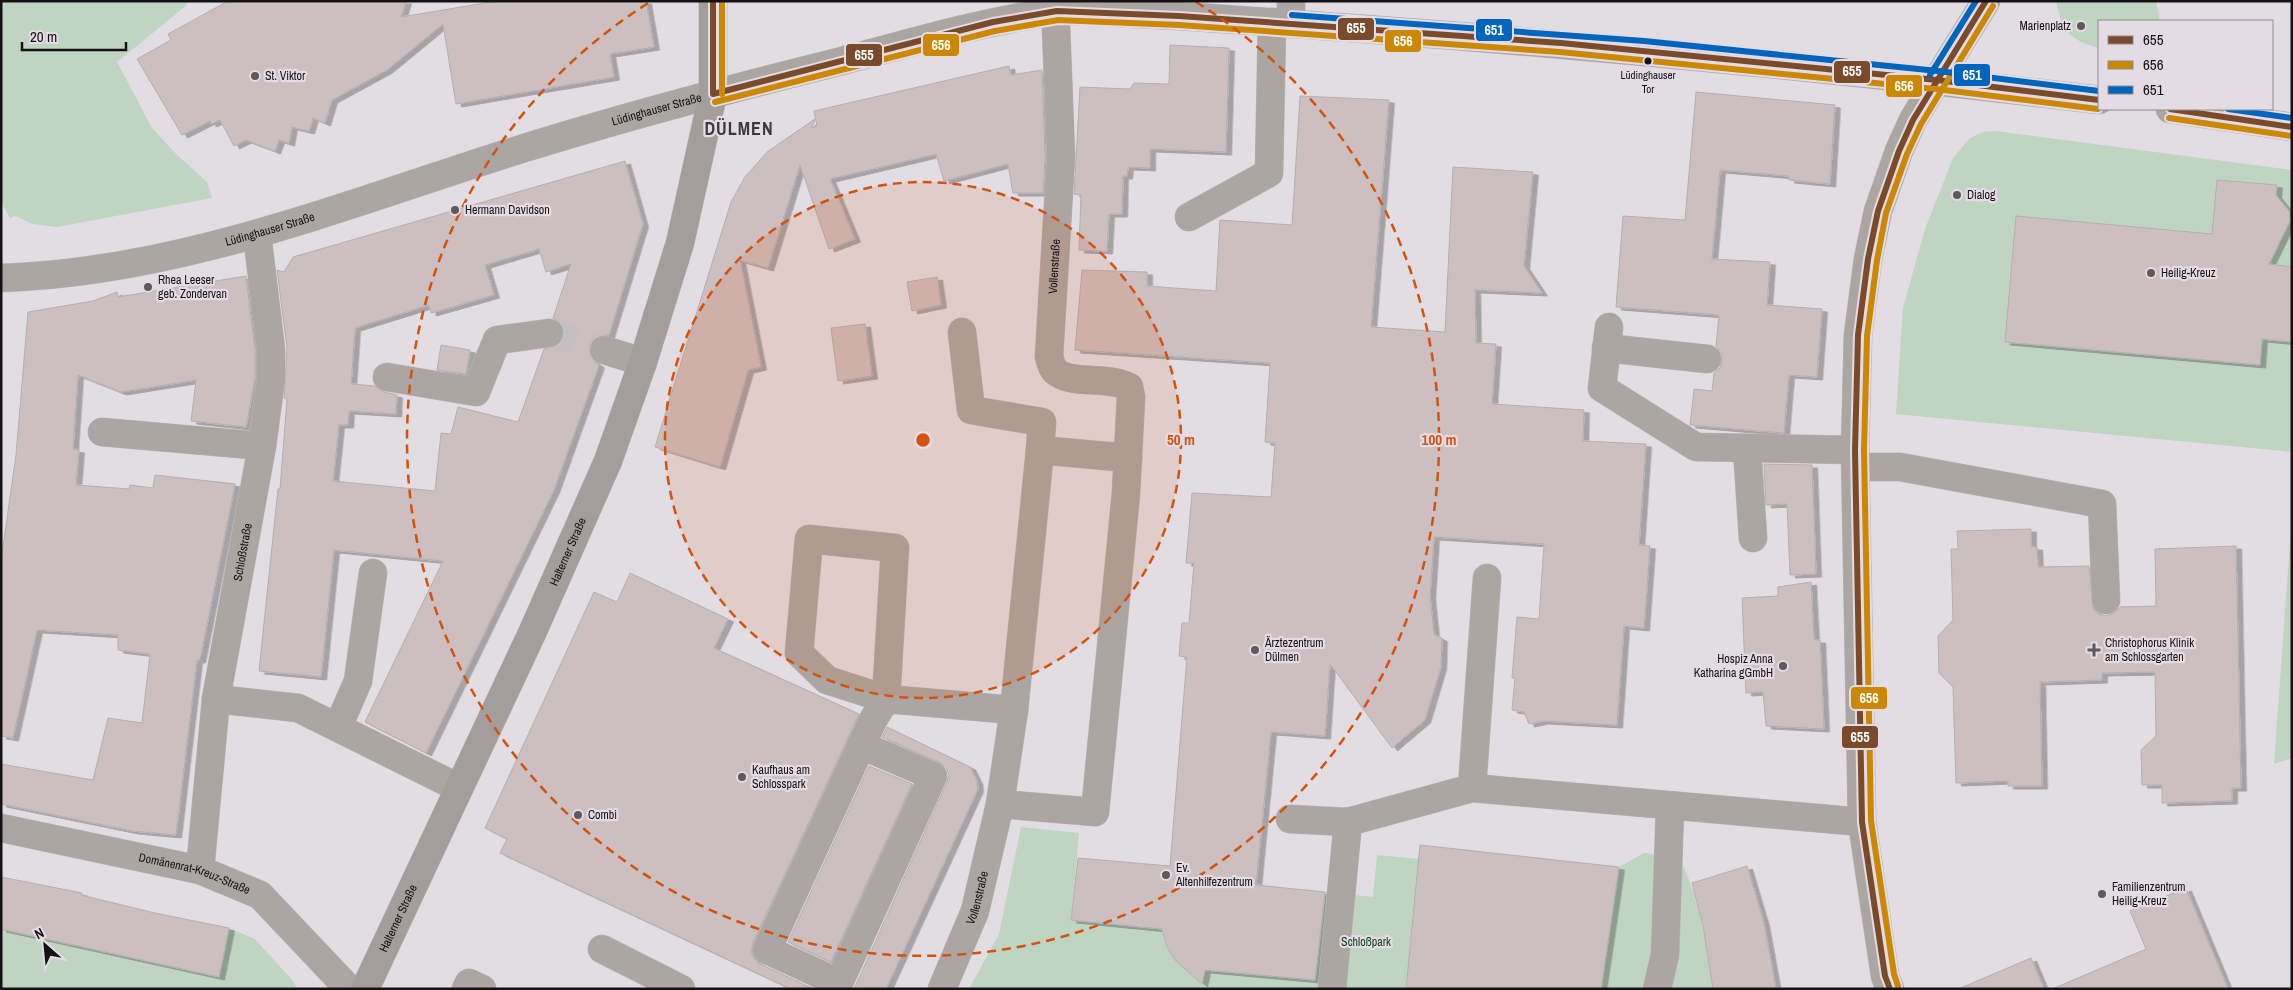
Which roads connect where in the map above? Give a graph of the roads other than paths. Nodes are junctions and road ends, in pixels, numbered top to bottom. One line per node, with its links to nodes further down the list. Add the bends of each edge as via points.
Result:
1 (714, 1): 6 (main road, Halterner Straße)
2 (1986, 1): 5 (street)
3 (1056, 6): 4 (street, Lüdinghauser Straße, via 1178,16); 6 (street, Lüdinghauser Straße); 23 (street, Vollenstraße, via 1061,157 1049,356 1054,370 1065,377 1119,382 1129,387)
4 (1284, 16): 5 (street, Lüdinghauser Straße); 10 (street, via 1269,173)
5 (1937, 80): 7 (street, Lüdinghauser Straße); 24 (street, via 1899,151 1878,211 1858,335)
6 (713, 94): 11 (street, Lüdinghauser Straße, via 478,162); 17 (main road, Halterner Straße, via 680,243)
7 (2098, 100)
8 (2177, 110): 9 (street)
9 (2292, 127)
10 (1189, 217)
11 (256, 234): 12 (street, Lüdinghauser Straße, via 129,265); 20 (street, Schloßstraße, via 271,350 271,379)
12 (1, 278)
13 (962, 332): 22 (street, Vollenstraße, via 971,410 1042,422)
14 (549, 333): 18 (street, via 497,340 476,392)
15 (604, 350): 17 (street)
16 (1707, 359): 21 (street, via 1608,337 1602,388 1696,447)
17 (643, 362): 34 (main road, Halterner Straße, via 608,461 534,631)
18 (387, 377)
19 (102, 432): 20 (street)
20 (262, 446): 30 (street, Schloßstraße)
21 (1747, 448): 24 (street); 25 (street)
22 (1040, 450): 23 (street); 31 (street, Vollenstraße)
23 (1128, 458): 36 (street, via 1094,812)
24 (1855, 458): 28 (street, via 2102,504); 40 (street)
25 (1753, 538)
26 (373, 574): 32 (street, via 358,681)
27 (1487, 578): 35 (street)
28 (2106, 600)
29 (886, 698): 29 (street, via 895,548 809,539 799,653 827,680); 31 (street); 33 (street)
30 (216, 699): 32 (street, via 298,708); 42 (street, Schloßstraße)
31 (1014, 710): 36 (street, Vollenstraße)
32 (338, 727): 34 (street)
33 (861, 745): 33 (street, via 767,950 839,982 933,776)
34 (459, 788): 45 (main road, Halterner Straße)
35 (1472, 788): 37 (street); 39 (street)
36 (1000, 804): 49 (street, Vollenstraße, via 975,911)
37 (1670, 807): 40 (street); 51 (street, via 1665,955)
38 (1290, 819): 39 (street)
39 (1348, 822): 50 (street)
40 (1862, 822): 52 (street, via 1885,976)
41 (1, 828): 42 (street, Domänenrat-Kreuz-Straße)
42 (200, 870): 44 (street, Domänenrat-Kreuz-Straße, via 260,896)
43 (602, 949): 48 (street)
44 (349, 989)
45 (365, 989)
46 (466, 989): 47 (street, via 469,983)
47 (482, 989)
48 (681, 989)
49 (942, 989)
50 (1332, 989)
51 (1657, 989)
52 (1890, 989)

